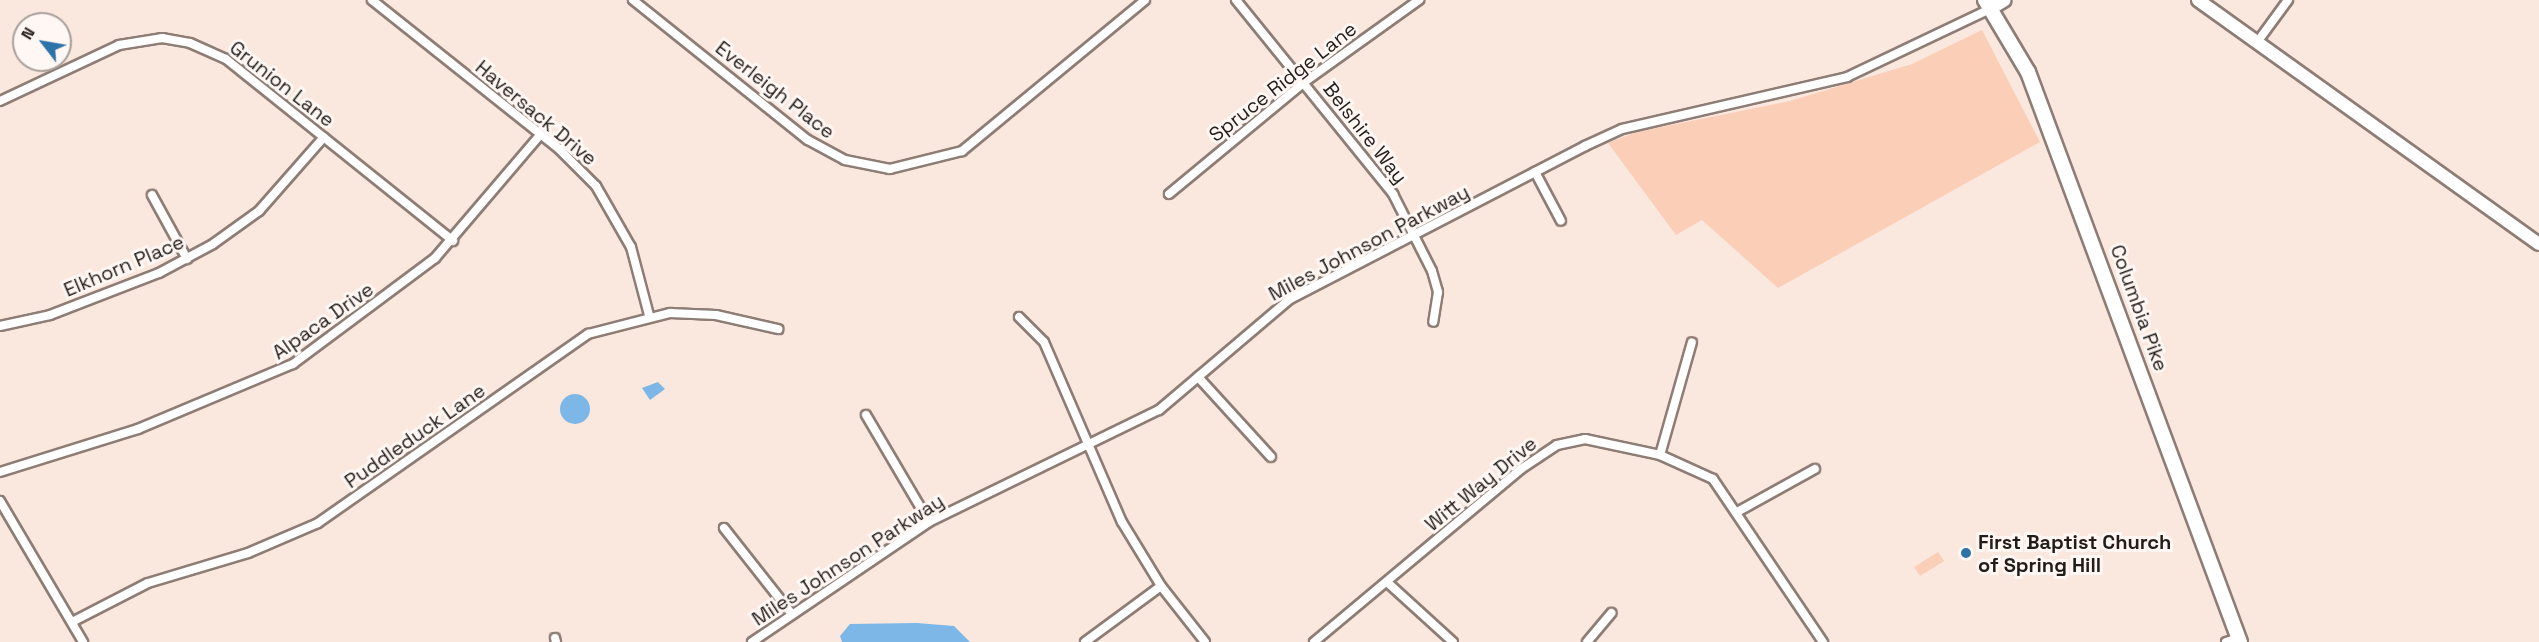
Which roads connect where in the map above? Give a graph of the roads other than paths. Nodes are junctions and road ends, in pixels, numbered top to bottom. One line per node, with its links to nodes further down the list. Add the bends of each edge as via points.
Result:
1 (372, 0): 13 (street, Haversack Drive)
2 (633, 0): 3 (street, Everleigh Place, via 808,140 845,160 890,169 962,151)
3 (1144, 0)
4 (1236, 0): 11 (street, Belshire Way)
5 (1419, 0): 11 (street, Spruce Ridge Lane)
6 (2005, 0): 9 (main road)
7 (2198, 0): 10 (main road)
8 (2288, 0): 10 (street)
9 (1987, 4): 15 (street, Miles Johnson Parkway, via 1847,77 1622,129); 45 (main road, Columbia Pike, via 2028,72 2099,252)
10 (2258, 41): 21 (main road)
11 (1303, 82): 16 (street, Spruce Ridge Lane); 19 (street, Belshire Way, via 1378,174)
12 (0, 101): 14 (street, Grunion Lane, via 119,45 180,40 226,59)
13 (540, 135): 20 (street, Alpaca Drive); 23 (street, Haversack Drive, via 578,166 608,203 631,247)
14 (324, 137): 20 (street, Grunion Lane); 22 (street, Elkhorn Place, via 259,211)
15 (1535, 172): 18 (street); 19 (street, Miles Johnson Parkway)
16 (1169, 194)
17 (152, 195): 22 (street)
18 (1561, 221)
19 (1417, 235): 25 (street, Belshire Way, via 1438,292); 29 (street, Miles Johnson Parkway, via 1290,299)
20 (453, 241): 35 (street, Alpaca Drive, via 417,274 275,374 138,429)
21 (2539, 244)
22 (187, 259): 26 (street, Elkhorn Place, via 50,315)
23 (649, 315): 27 (street, Puddleduck Lane, via 716,315); 44 (street, Puddleduck Lane, via 571,344 318,523 257,550 148,583)
24 (1019, 317): 31 (street, via 1044,342)
25 (1432, 322)
26 (0, 326)
27 (778, 329)
28 (1692, 342): 32 (street)
29 (1198, 378): 31 (street, Miles Johnson Parkway, via 1152,414); 33 (street)
30 (866, 415): 38 (street)
31 (1087, 447): 38 (street, Miles Johnson Parkway); 41 (street)
32 (1660, 455): 37 (street, Witt Way Drive, via 1713,479); 40 (street, Witt Way Drive, via 1595,439 1557,445)
33 (1271, 457)
34 (1815, 469): 37 (street)
35 (0, 472)
36 (0, 501): 44 (street)
37 (1737, 512): 53 (street, Witt Way Drive, via 1780,585)
38 (929, 522): 42 (street, Miles Johnson Parkway)
39 (724, 528): 42 (street)
40 (1387, 582): 50 (street, Witt Way Drive); 51 (street)
41 (1161, 586): 48 (street); 49 (street)
42 (790, 612): 47 (street, Miles Johnson Parkway)
43 (1611, 613): 52 (street)
44 (72, 622): 46 (street)
45 (2235, 641)
46 (83, 642)
47 (752, 642)
48 (1084, 642)
49 (1205, 642)
50 (1314, 642)
51 (1453, 642)
52 (1587, 642)
53 (1823, 642)

